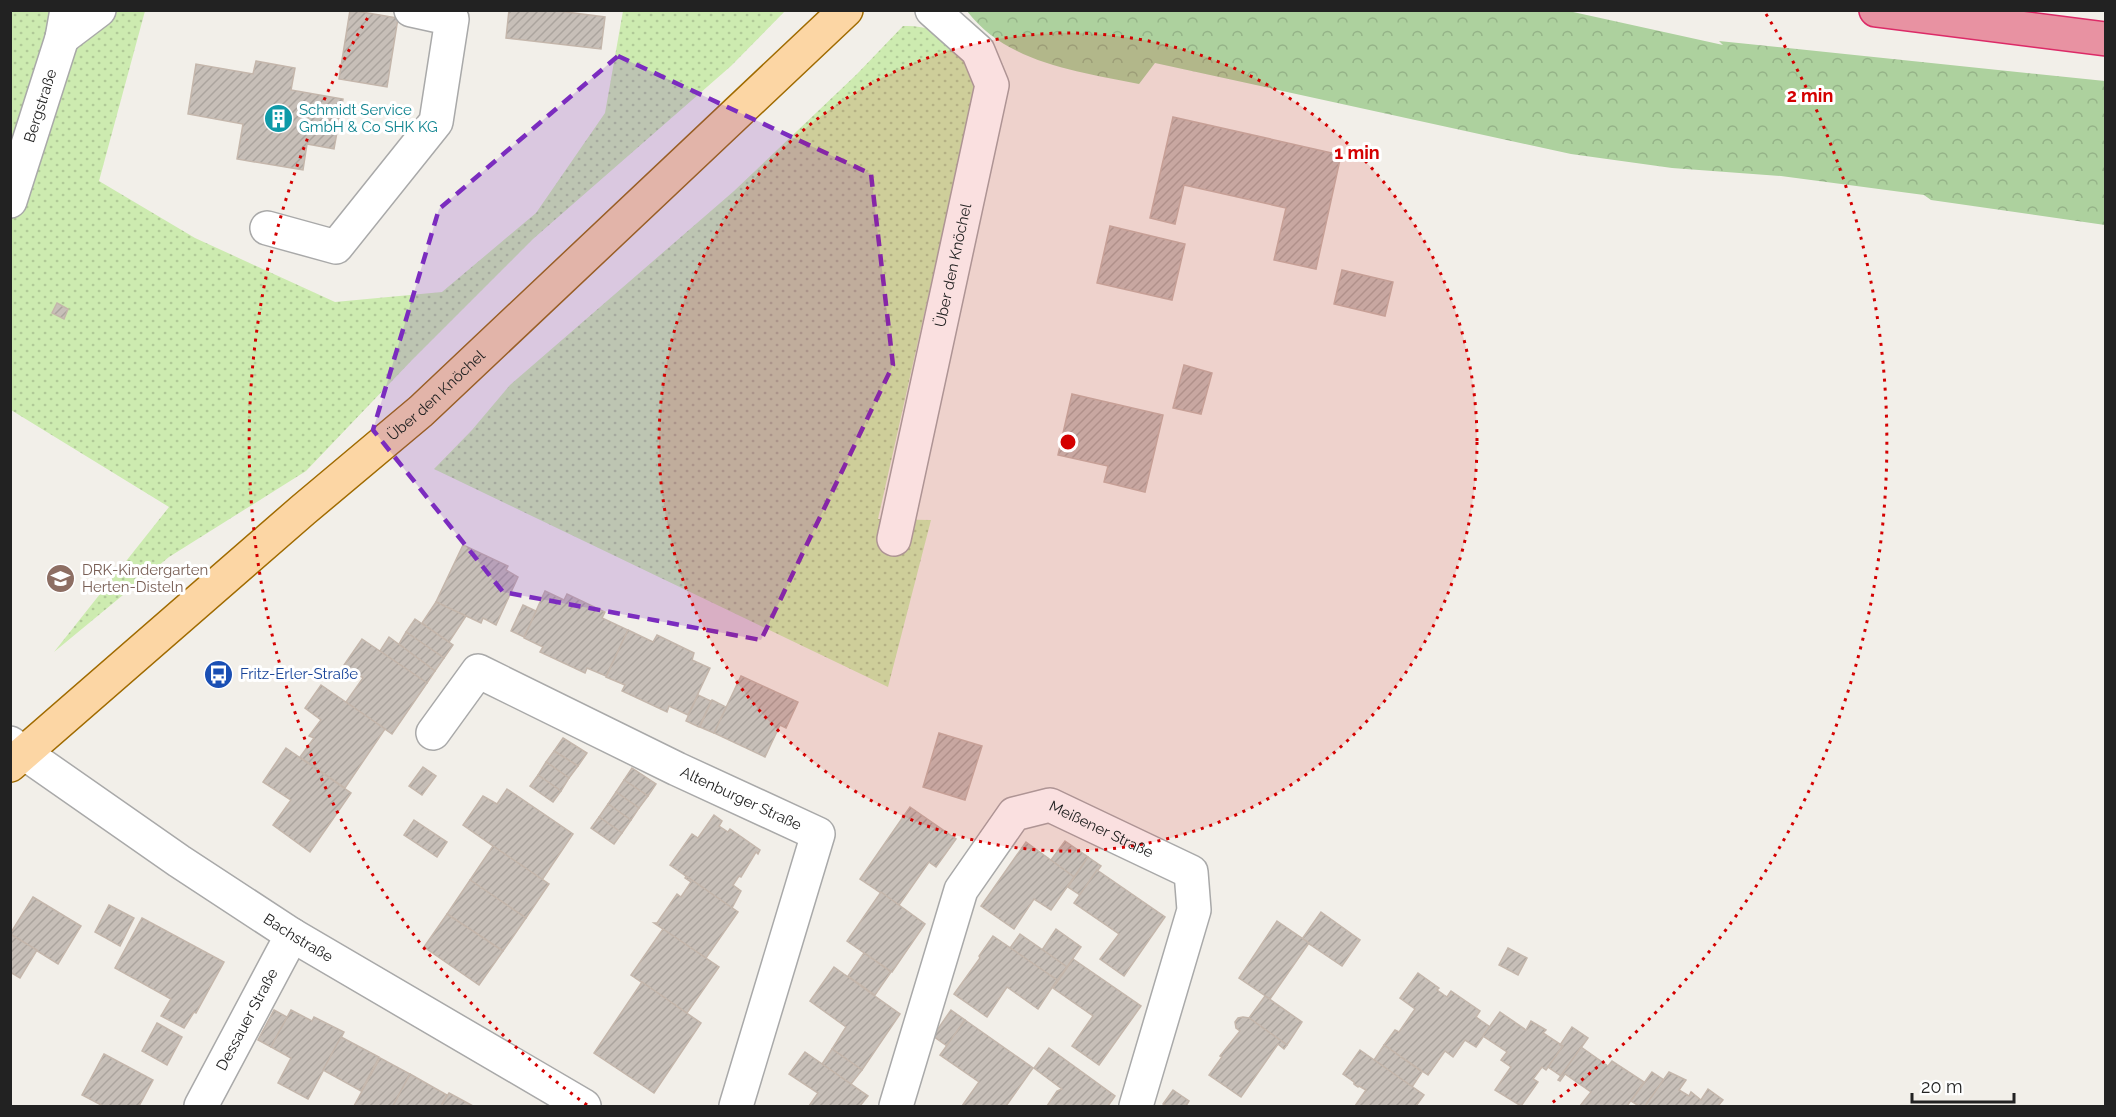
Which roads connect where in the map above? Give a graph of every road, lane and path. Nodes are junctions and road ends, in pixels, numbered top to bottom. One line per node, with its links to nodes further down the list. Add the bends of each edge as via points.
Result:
1 (99, 10): 6 (street)
2 (411, 10): 9 (street, via 452,19 436,122 336,247)
3 (846, 10): 12 (main road, Über den Knöchel, via 421,411)
4 (932, 10): 10 (street, Über den Knöchel, via 978,51 992,85)
5 (1876, 10): 7 (highway)
6 (65, 24): 8 (street, Bergstraße)
7 (2106, 39)
8 (10, 201)
9 (267, 228)
10 (894, 539)
11 (433, 733): 16 (street, Altenburger Straße, via 478,671 818,834)
12 (15, 754): 13 (street, Bachstraße)
13 (292, 934): 14 (street, Dessauer Straße); 15 (street, Bachstraße)
14 (201, 1107)
15 (585, 1107)
16 (736, 1107)
17 (896, 1107): 18 (street, Meißener Straße, via 961,890 1014,813 1050,805 1191,872 1194,910)
18 (1136, 1107)

